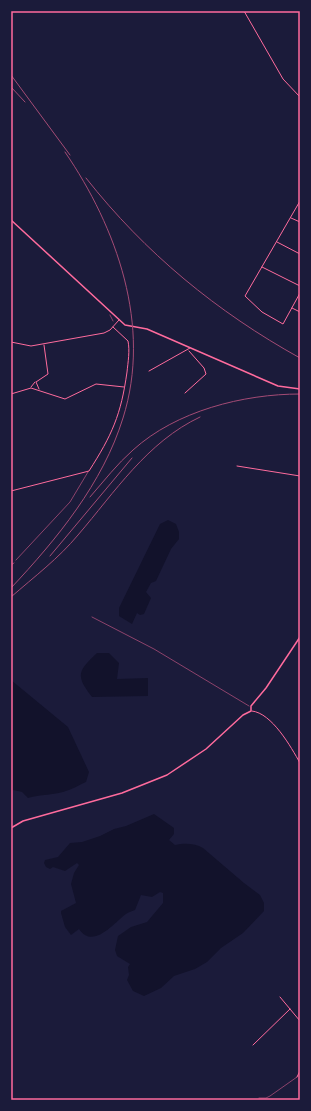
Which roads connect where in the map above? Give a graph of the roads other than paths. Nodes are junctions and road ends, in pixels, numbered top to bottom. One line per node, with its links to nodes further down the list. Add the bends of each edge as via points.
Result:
1 (244, 11): 2 (street, via 283,79)
2 (300, 98)
3 (300, 201): 4 (street)
4 (290, 218): 6 (street); 7 (street)
5 (11, 220): 14 (street)
6 (300, 222)
7 (276, 242): 8 (street); 9 (street)
8 (300, 254)
9 (261, 267): 10 (street); 12 (street, via 245,296 262,312 283,324)
10 (300, 286)
11 (300, 293): 12 (street)
12 (292, 308): 13 (street)
13 (300, 312)
14 (119, 320): 15 (street); 18 (street, via 126,325 147,329)
15 (113, 327): 17 (street, via 104,333); 22 (street, via 129,343)
16 (11, 342): 17 (street, via 20,345)
17 (44, 344): 21 (street, via 48,374)
18 (190, 348): 19 (street); 24 (street, via 278,386)
19 (188, 351): 20 (street); 26 (street, via 204,368 206,374)
20 (149, 371)
21 (36, 382): 23 (street); 25 (street)
22 (125, 387): 25 (street, via 96,384 65,399); 29 (street, via 114,429)
23 (31, 388): 25 (street); 27 (street)
24 (300, 389)
25 (39, 390)
26 (185, 393)
27 (11, 394)
28 (237, 466): 30 (street)
29 (89, 471): 31 (street); 32 (lane, via 70,502)
30 (300, 476)
31 (11, 491)
32 (16, 560)
33 (300, 637): 34 (street)
34 (251, 709): 35 (street, via 275,726); 36 (street, via 206,749 167,775 122,793 24,821)
35 (300, 763)
36 (11, 828)
37 (280, 997): 38 (street)
38 (290, 1009): 39 (street); 40 (street)
39 (300, 1021)
40 (253, 1045)
41 (300, 1071): 42 (street)
42 (297, 1077): 43 (lane, via 268,1098)
43 (259, 1098)

